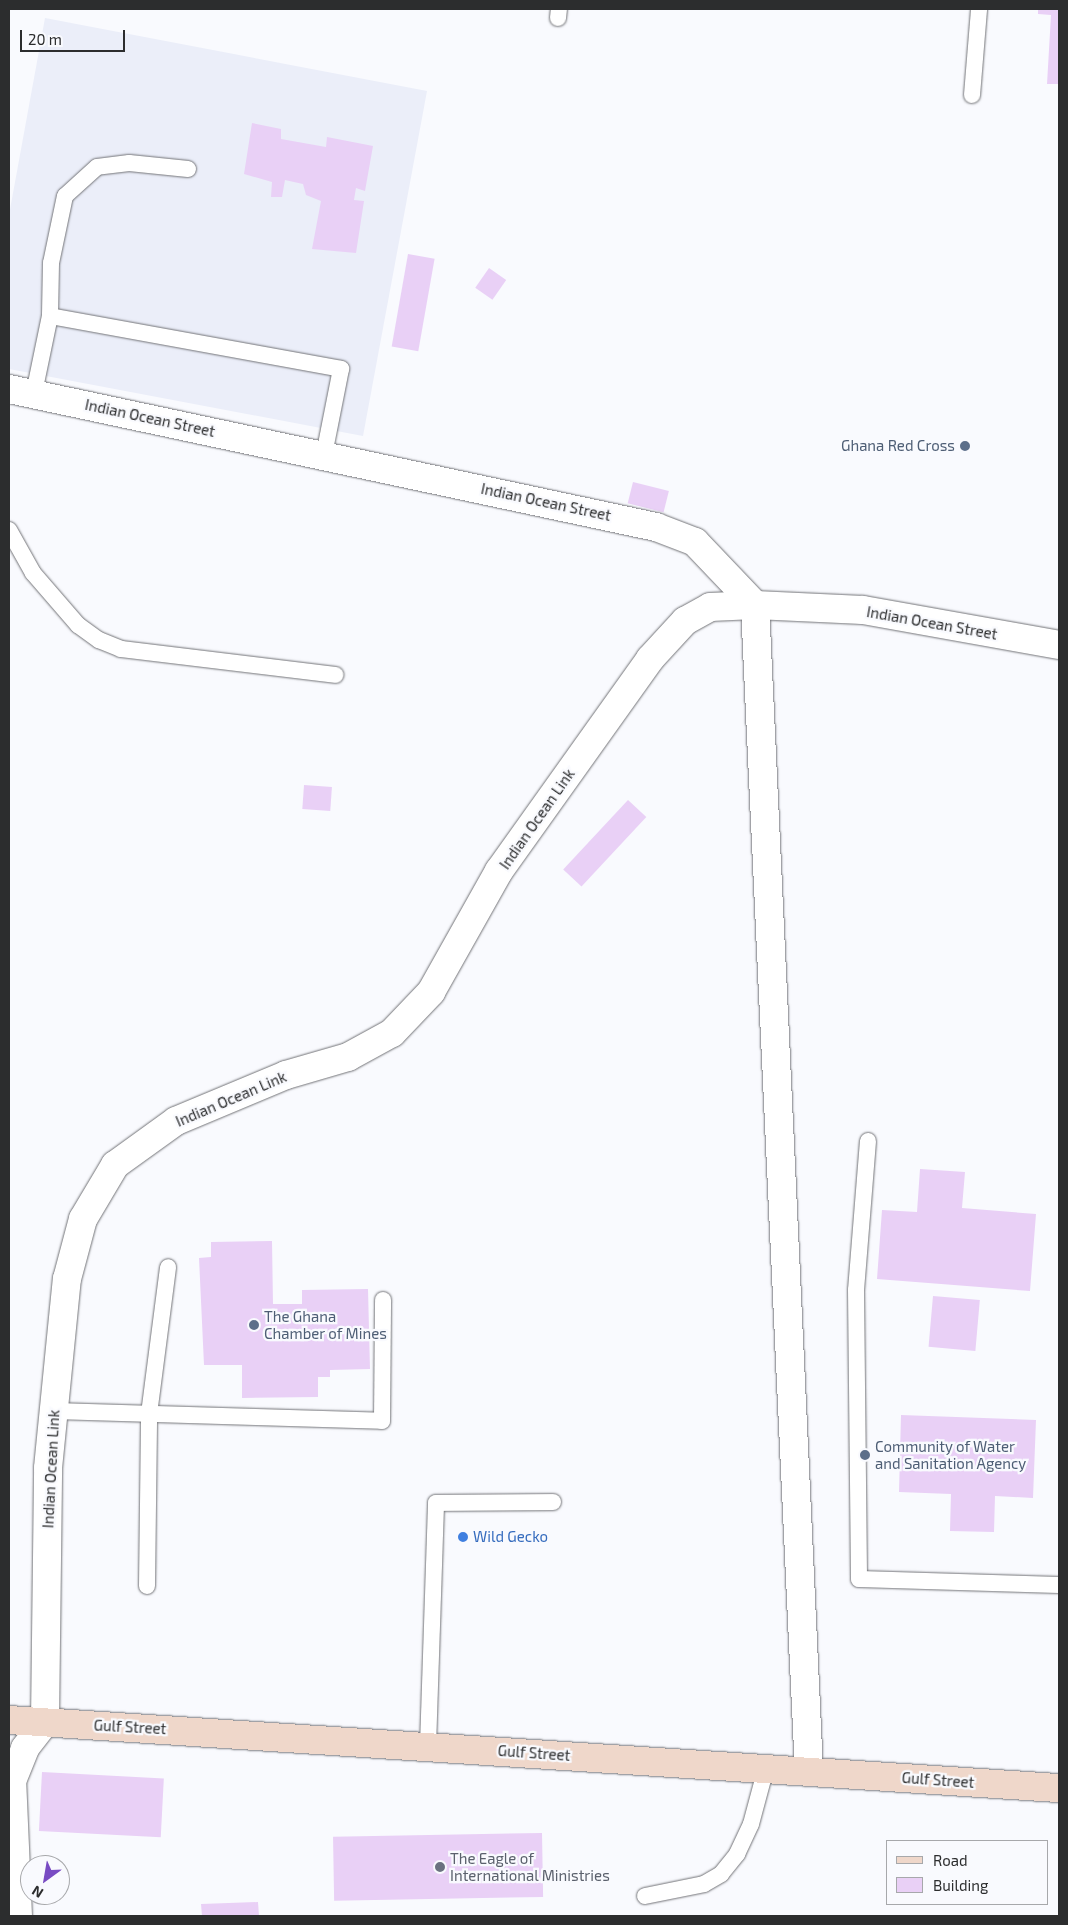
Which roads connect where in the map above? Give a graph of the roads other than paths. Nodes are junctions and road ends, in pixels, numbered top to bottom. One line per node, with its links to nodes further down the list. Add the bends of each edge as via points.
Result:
1 (979, 9): 2 (lane)
2 (972, 95)
3 (188, 169): 4 (lane, via 129,163 97,167 64,196 51,263)
4 (50, 316): 5 (lane); 6 (lane, via 340,369)
5 (22, 391): 6 (street, Indian Ocean Street)
6 (324, 455): 8 (street, Indian Ocean Street, via 656,527 695,542)
7 (9, 530): 10 (lane, via 33,573 78,626 99,640 121,649)
8 (755, 605): 9 (street, Indian Ocean Street, via 863,610); 14 (street, Indian Ocean Link, via 710,607 685,621 650,659 499,871 431,992 392,1033 348,1057 286,1074 176,1121 115,1165 83,1219 67,1279); 23 (street)
9 (1059, 645)
10 (335, 675)
11 (868, 1140): 17 (lane, via 856,1290 859,1579)
12 (168, 1267): 15 (lane)
13 (383, 1300): 15 (lane, via 382,1421)
14 (54, 1411): 15 (lane); 20 (street, Indian Ocean Link, via 48,1468)
15 (149, 1414): 18 (lane)
16 (553, 1502): 21 (lane, via 436,1503)
17 (1059, 1585)
18 (147, 1586)
19 (9, 1720): 20 (street, Gulf Street)
20 (45, 1722): 21 (street, Gulf Street); 26 (street, via 25,1748 12,1781)
21 (428, 1746): 22 (street, Gulf Street)
22 (766, 1768): 23 (street, Gulf Street); 25 (lane, via 751,1824 738,1854 721,1874 704,1884)
23 (809, 1771): 24 (street, Gulf Street)
24 (1059, 1788)
25 (644, 1896)
26 (18, 1916)

